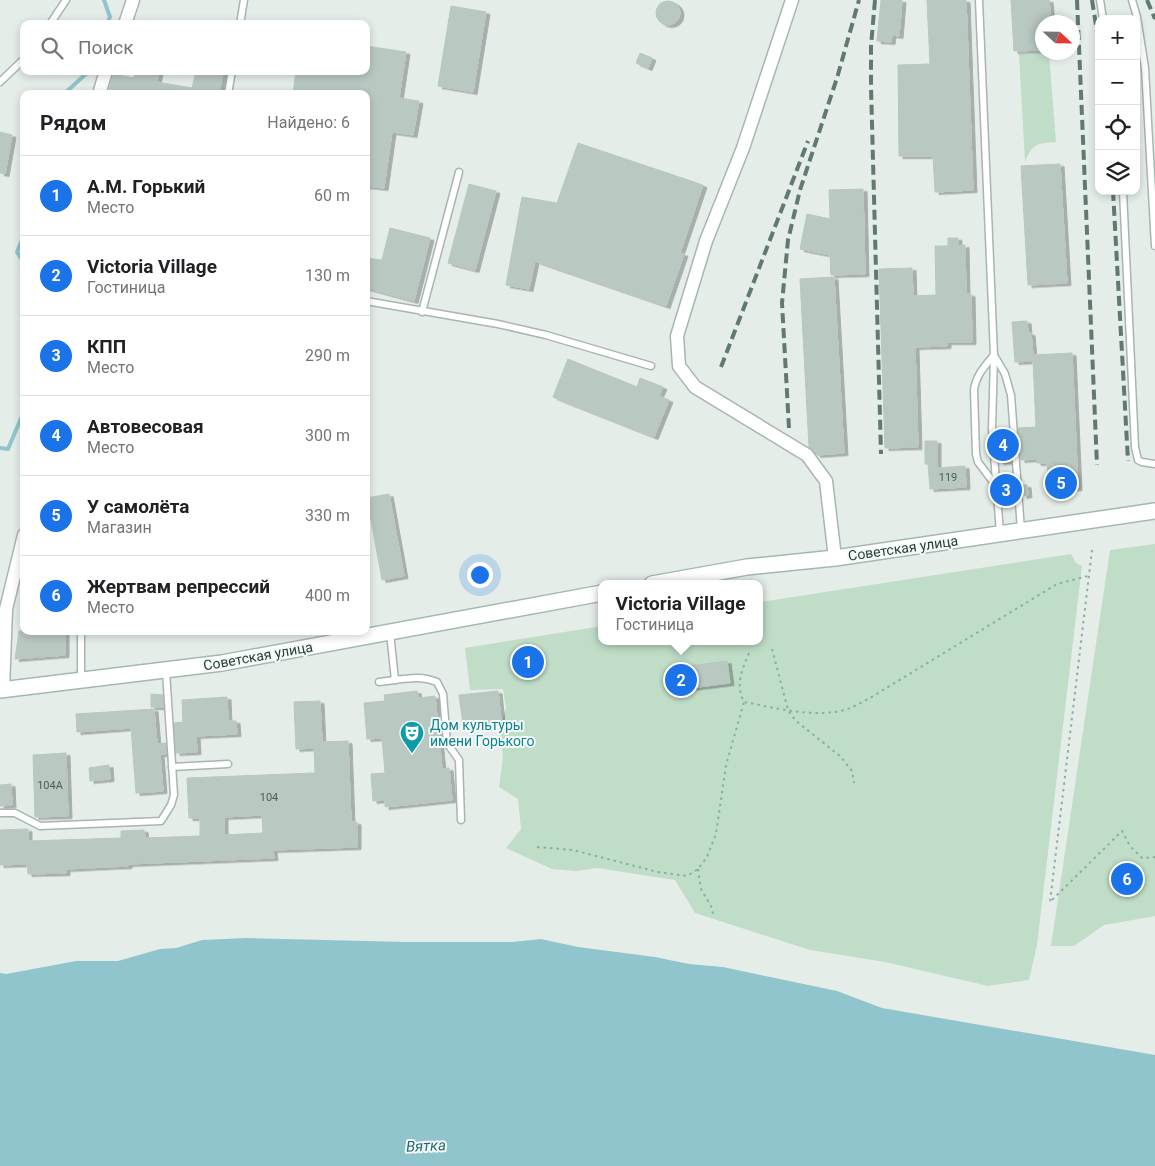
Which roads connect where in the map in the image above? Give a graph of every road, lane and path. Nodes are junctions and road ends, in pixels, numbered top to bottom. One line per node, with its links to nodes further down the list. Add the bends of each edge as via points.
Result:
1 (66, 0): 9 (lane)
2 (133, 0): 10 (street)
3 (244, 0): 11 (lane)
4 (792, 0): 32 (street, via 743,148 706,241 677,336 679,366 695,387 807,455 826,481)
5 (979, 0): 23 (lane)
6 (1100, 0): 8 (lane)
7 (1132, 0): 20 (lane, via 1145,68)
8 (1102, 15)
9 (53, 20)
10 (127, 20)
11 (241, 20)
12 (20, 64): 15 (lane)
13 (105, 75): 16 (street)
14 (231, 75): 17 (lane)
15 (0, 82)
16 (100, 90)
17 (229, 90)
18 (459, 172): 22 (lane)
19 (1123, 195): 25 (lane, via 1134,447 1138,460)
20 (1155, 246)
21 (370, 302): 22 (lane)
22 (422, 312): 24 (lane, via 546,335)
23 (994, 355): 26 (lane, via 992,416); 26 (lane, via 979,374 974,390 978,462); 28 (lane, via 1011,395)
24 (651, 366)
25 (1155, 464)
26 (996, 486): 29 (lane)
27 (1155, 511): 28 (main road, Советская улица)
28 (1021, 531): 29 (main road, Советская улица)
29 (1000, 534): 32 (main road, Советская улица)
30 (1092, 550): 33 (path)
31 (20, 551): 44 (street, via 6,608)
32 (835, 558): 34 (main road, Советская улица, via 746,567)
33 (1088, 576): 46 (path, via 1057,584 846,710); 53 (path, via 1050,902 1122,831 1142,858)
34 (674, 580)
35 (598, 594): 36 (main road, Советская улица)
36 (390, 632): 40 (main road, Советская улица); 42 (lane)
37 (81, 635): 41 (lane)
38 (772, 649): 46 (path)
39 (749, 653): 45 (path, via 739,681)
40 (166, 670): 41 (main road, Советская улица); 48 (lane)
41 (81, 680): 44 (main road, Советская улица)
42 (395, 680): 43 (lane); 51 (lane, via 418,677 437,682 442,694 447,743 459,760)
43 (379, 682)
44 (1, 690)
45 (744, 702): 46 (path); 54 (path, via 726,765 716,834 707,857)
46 (788, 710): 49 (path, via 795,720 840,757 852,771)
47 (228, 764): 48 (lane)
48 (172, 767): 50 (lane, via 174,795 161,820 40,826 15,813)
49 (854, 783)
50 (0, 813)
51 (461, 820)
52 (537, 847): 54 (path, via 573,850 686,876)
53 (1155, 857)
54 (698, 869): 55 (path, via 701,889 712,906)
55 (713, 914)

